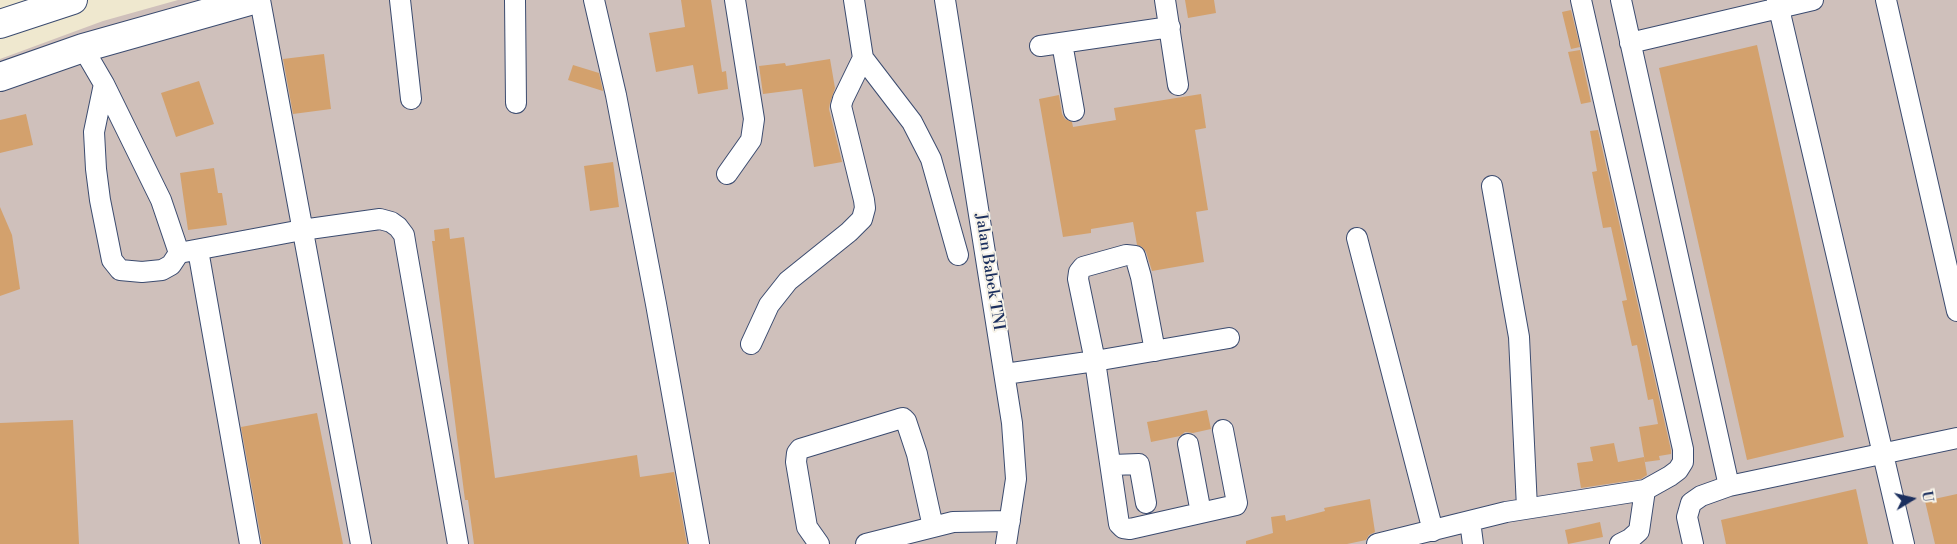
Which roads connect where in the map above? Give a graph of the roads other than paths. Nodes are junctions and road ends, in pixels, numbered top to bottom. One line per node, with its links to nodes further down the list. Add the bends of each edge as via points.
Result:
1 (73, 0): 16 (highway)
2 (253, 0): 21 (highway)
3 (260, 0): 31 (street)
4 (400, 0): 26 (street)
5 (515, 0): 27 (street)
6 (594, 0): 58 (street, via 616,95)
7 (735, 0): 29 (street, via 754,119 751,140)
8 (854, 0): 22 (street)
9 (945, 0): 40 (street, Jalan Babek TNI)
10 (1165, 0): 17 (street)
11 (1581, 0): 47 (street, via 1683,449 1683,462 1678,470)
12 (1622, 0): 19 (street)
13 (1813, 0): 15 (street)
14 (1886, 0): 35 (street)
15 (1778, 4): 19 (street); 44 (street)
16 (0, 24)
17 (1170, 27): 18 (street); 25 (street)
18 (1062, 43): 20 (street); 28 (street)
19 (1630, 44): 46 (street)
20 (1040, 46)
21 (83, 48): 23 (highway); 24 (street)
22 (863, 58): 34 (street, via 912,122 931,159); 37 (street, via 841,106 864,200 862,219 788,281 769,305)
23 (0, 77)
24 (104, 84): 33 (street); 33 (street, via 94,132 100,200 112,260 120,270 127,272 162,270)
25 (1178, 85)
26 (411, 99)
27 (516, 103)
28 (1074, 111)
29 (727, 174)
30 (1492, 186): 49 (street, via 1519,337)
31 (302, 230): 33 (street); 56 (street); 57 (street, via 380,219 391,222 404,235)
32 (1357, 238): 53 (street)
33 (189, 252): 55 (street)
34 (958, 255)
35 (1957, 312)
36 (1229, 338): 38 (street)
37 (751, 344)
38 (1155, 351): 39 (street); 39 (street, via 1138,260 1135,256 1126,255 1083,267 1079,272)
39 (1096, 361): 40 (street); 45 (street)
40 (1005, 374): 51 (street, Jalan Babek TNI, via 1016,479)
41 (1223, 430): 50 (street, via 1238,503)
42 (1957, 438): 44 (street)
43 (1188, 444): 50 (street)
44 (1882, 453): 46 (street); 66 (street)
45 (1112, 466): 48 (street, via 1139,464); 50 (street, via 1119,524 1123,528)
46 (1729, 486): 65 (street, via 1701,496 1691,504 1687,517)
47 (1644, 490): 49 (street); 64 (street, via 1639,531)
48 (1146, 503)
49 (1527, 508): 52 (street)
50 (1201, 513)
51 (1010, 521): 54 (street, via 953,522); 61 (street, Jalan Babek TNI)
52 (1470, 521): 53 (street); 63 (street)
53 (1433, 531): 62 (street)
54 (921, 534): 59 (street, via 916,454 903,418 800,449 796,453 807,528); 60 (street)
55 (250, 544)
56 (360, 544)
57 (458, 544)
58 (699, 544)
59 (819, 544)
60 (866, 544)
61 (1006, 544)
62 (1377, 544)
63 (1473, 544)
64 (1620, 544)
65 (1693, 544)
66 (1904, 544)

